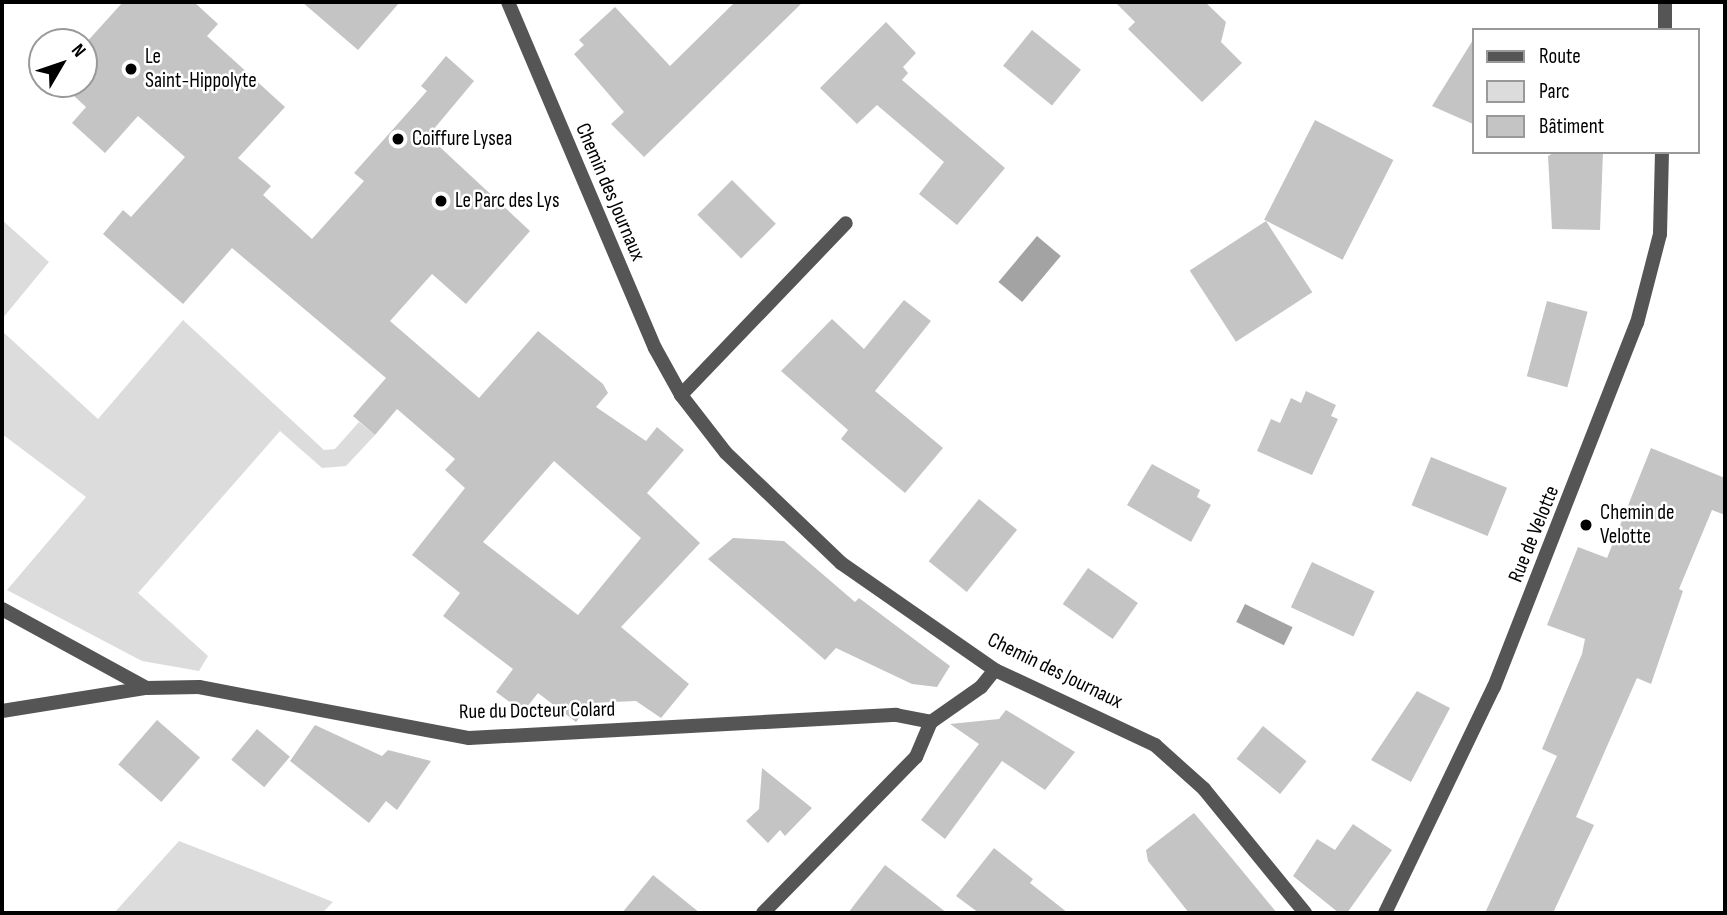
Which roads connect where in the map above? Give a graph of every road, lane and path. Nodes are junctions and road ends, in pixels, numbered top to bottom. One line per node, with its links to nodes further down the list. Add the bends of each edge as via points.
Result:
1 (509, 2): 6 (street, Chemin des Journaux, via 627,285)
2 (1665, 2): 3 (street)
3 (1665, 28)
4 (1662, 154): 14 (street, Rue de Velotte, via 1660,234 1637,323 1494,687)
5 (846, 223): 6 (street)
6 (681, 395): 8 (street, Chemin des Journaux, via 726,453 841,563)
7 (2, 609): 9 (street, Rue du Docteur Colard)
8 (995, 670): 11 (street, via 981,687); 13 (street, Chemin des Journaux, via 1155,745 1204,789)
9 (146, 688): 10 (street, Rue du Docteur Colard); 11 (street, Rue du Docteur Colard, via 199,687 468,738 896,715)
10 (2, 711)
11 (931, 722): 12 (street, via 916,757)
12 (763, 913)
13 (1306, 913)
14 (1385, 913)

